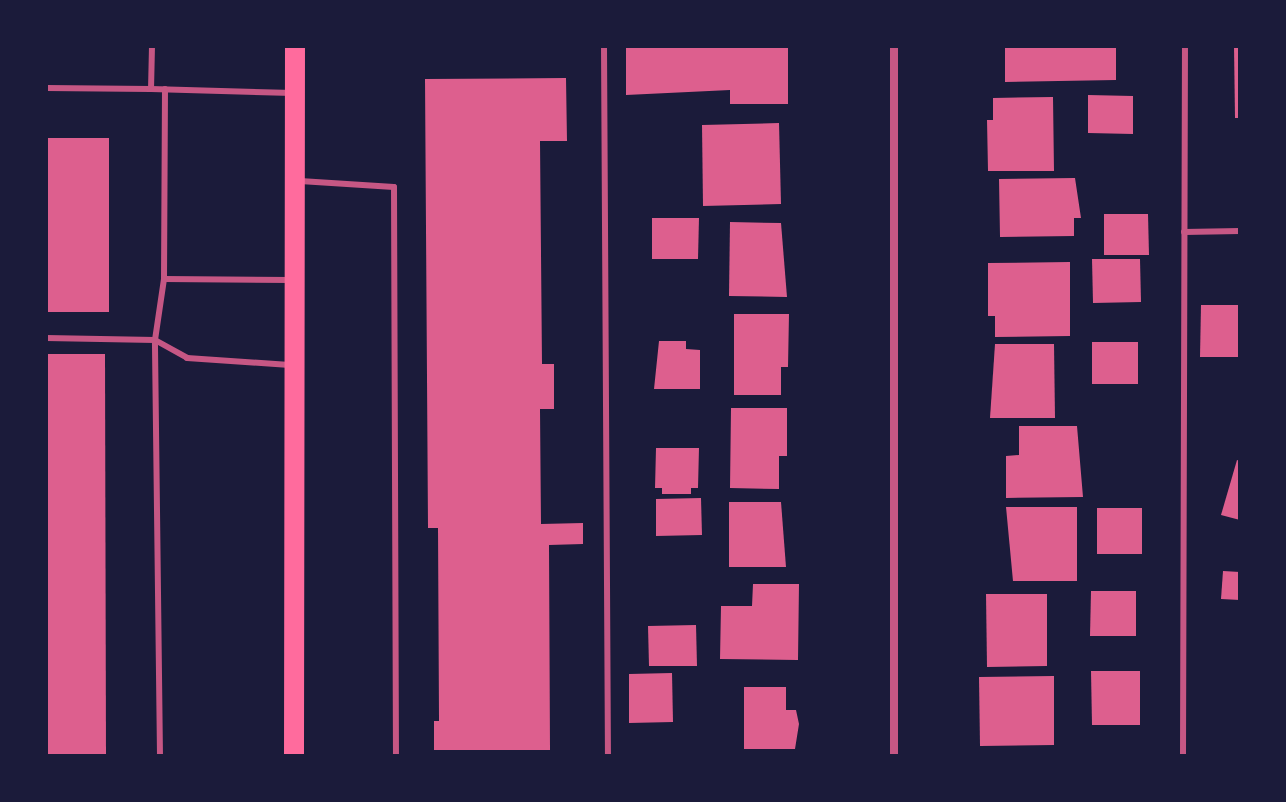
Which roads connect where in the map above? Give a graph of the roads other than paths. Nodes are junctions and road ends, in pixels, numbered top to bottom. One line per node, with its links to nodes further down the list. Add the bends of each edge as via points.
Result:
1 (152, 46): 7 (lane)
2 (295, 46): 9 (main road)
3 (604, 46): 21 (lane)
4 (894, 46): 22 (street)
5 (1185, 46): 12 (lane)
6 (46, 88): 7 (lane)
7 (151, 89): 8 (lane)
8 (165, 89): 9 (lane); 13 (lane)
9 (296, 93): 10 (main road)
10 (293, 181): 14 (main road); 20 (lane, via 394,187)
11 (1240, 231): 12 (lane)
12 (1184, 232): 23 (lane)
13 (164, 279): 14 (lane); 16 (lane)
14 (293, 280): 17 (main road)
15 (46, 338): 16 (lane)
16 (155, 340): 17 (lane, via 187,358); 18 (lane)
17 (293, 365): 19 (main road)
18 (160, 756)
19 (294, 756)
20 (396, 756)
21 (608, 756)
22 (894, 756)
23 (1183, 756)

